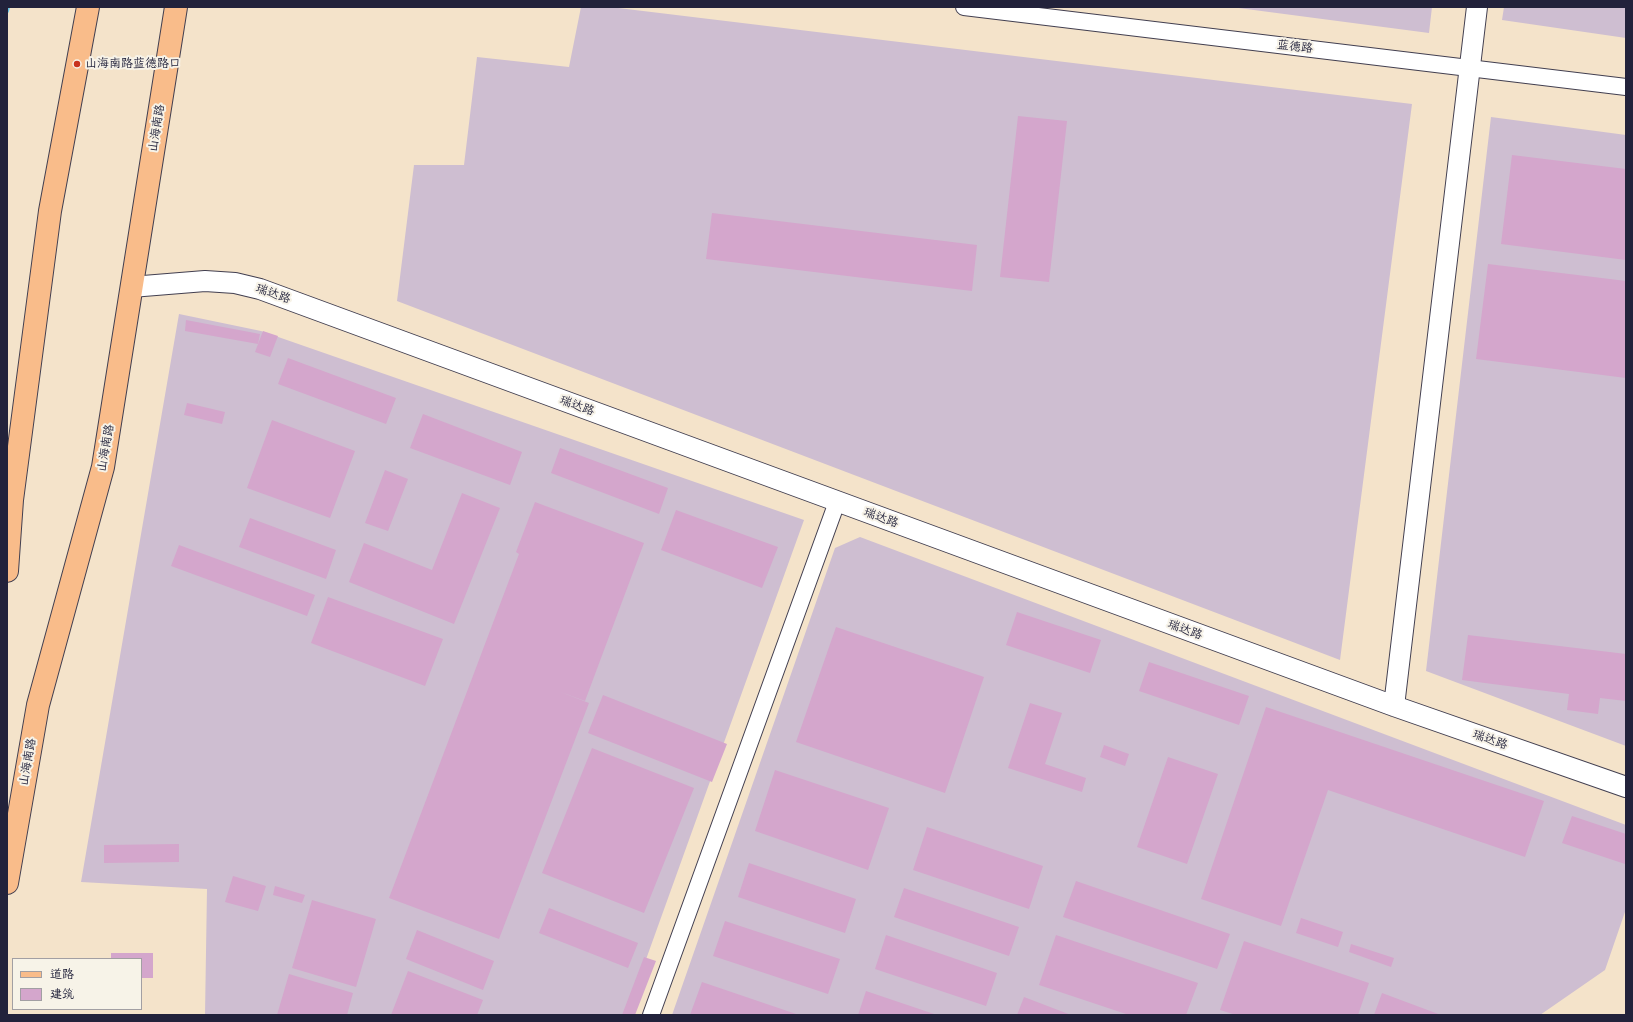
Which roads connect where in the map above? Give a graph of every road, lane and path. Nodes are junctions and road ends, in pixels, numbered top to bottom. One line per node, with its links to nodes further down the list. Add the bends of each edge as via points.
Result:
1 (88, 7): 9 (main road, via 50,211 12,500)
2 (176, 7): 7 (main road, 山海南路)
3 (964, 7): 5 (street, 蓝德路)
4 (1477, 7): 5 (street)
5 (1468, 68): 6 (street, 蓝德路); 10 (street)
6 (1626, 87)
7 (131, 287): 8 (street, 瑞达路, via 205,281 235,283 260,289); 12 (main road, 山海南路, via 103,467 38,705)
8 (837, 502): 10 (street, 瑞达路); 13 (street)
9 (7, 571)
10 (1394, 706): 11 (street, 瑞达路)
11 (1626, 787)
12 (7, 883)
13 (652, 1015)

